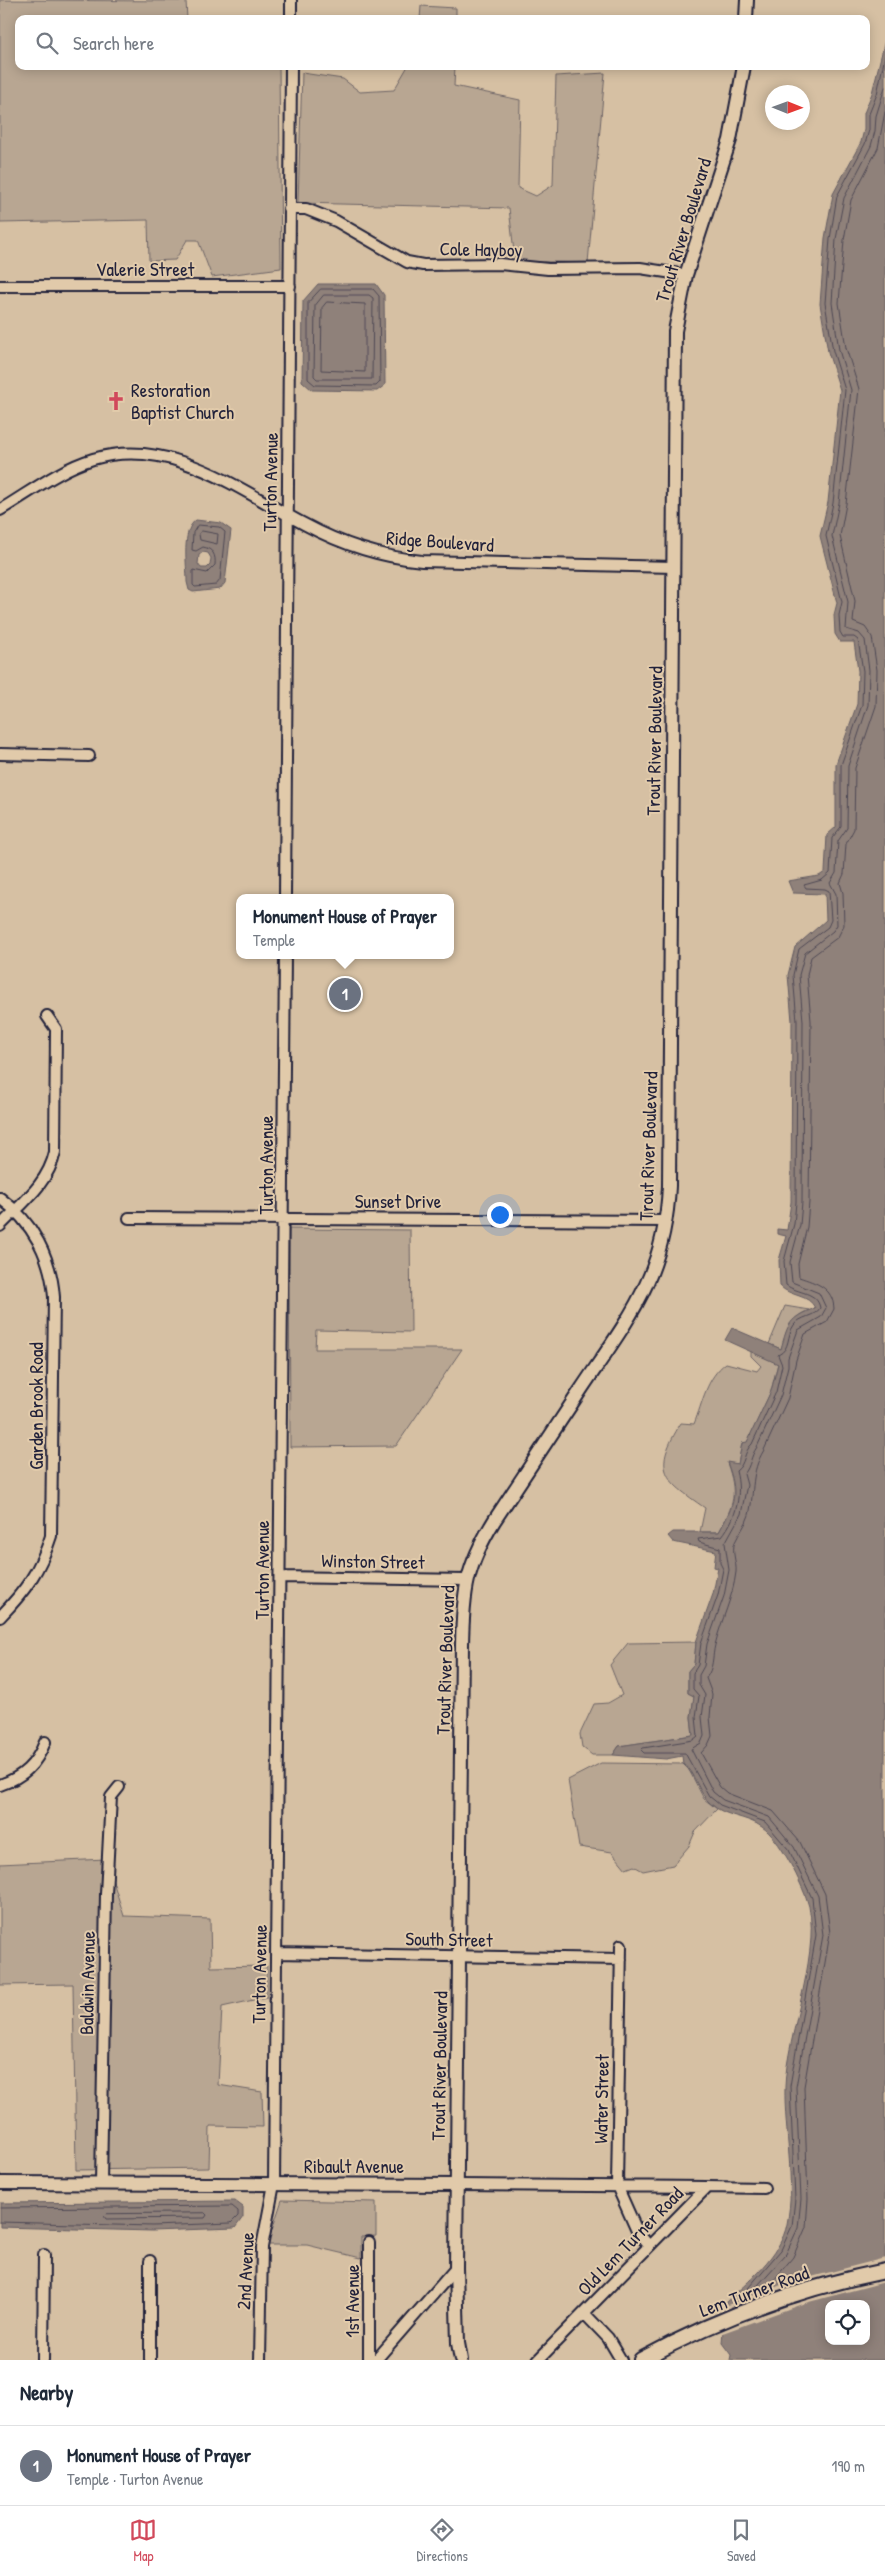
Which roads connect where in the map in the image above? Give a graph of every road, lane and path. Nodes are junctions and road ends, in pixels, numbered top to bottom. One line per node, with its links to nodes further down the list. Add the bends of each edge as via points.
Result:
1 (291, 0): 3 (street)
2 (747, 0): 4 (street)
3 (291, 15)
4 (746, 15)
5 (291, 70): 7 (street, Turton Avenue)
6 (743, 70): 8 (street, Trout River Boulevard, via 730,140)
7 (290, 209): 8 (street, Cole Hayboy, via 306,209 407,262 423,265 640,268); 10 (street, Turton Avenue)
8 (686, 275): 13 (street, Trout River Boulevard, via 676,331)
9 (0, 286): 10 (street, Valerie Street)
10 (290, 286): 12 (street, Turton Avenue)
11 (0, 510): 12 (street, Ridge Boulevard, via 86,462 111,455 131,454 169,457 191,464)
12 (287, 514): 13 (street, Ridge Boulevard, via 304,525 360,549 400,559); 16 (street, Turton Avenue)
13 (674, 567): 23 (street, Trout River Boulevard)
14 (0, 754): 15 (street)
15 (89, 756)
16 (285, 894)
17 (285, 959): 22 (street, Turton Avenue)
18 (47, 1016): 20 (street, via 56,1029 55,1152 48,1174)
19 (0, 1198): 20 (street, Garden Brook Road)
20 (14, 1211): 24 (street); 27 (street, Garden Brook Road, via 28,1224 40,1243 53,1281 53,1517 51,1536 38,1571 28,1587)
21 (129, 1218): 22 (street, Sunset Drive)
22 (283, 1218): 23 (street, Sunset Drive); 25 (street, Turton Avenue)
23 (666, 1221): 26 (street, Trout River Boulevard, via 655,1266 634,1310 494,1520 474,1556)
24 (0, 1226)
25 (280, 1577): 26 (street, Winston Street); 32 (street, Turton Avenue)
26 (466, 1580): 33 (street, Trout River Boulevard, via 462,1645)
27 (1, 1615)
28 (45, 1742): 29 (street, via 39,1758 27,1772)
29 (0, 1784)
30 (118, 1787): 36 (street, Baldwin Avenue, via 110,1797)
31 (621, 1945): 34 (street, Water Street)
32 (276, 1953): 33 (street, South Street); 37 (street, Turton Avenue)
33 (459, 1956): 34 (street, South Street); 38 (street, Trout River Boulevard)
34 (620, 1959): 39 (street, Water Street)
35 (0, 2183): 36 (street, Ribault Avenue)
36 (101, 2183): 37 (street, Ribault Avenue)
37 (274, 2184): 38 (street, Ribault Avenue); 51 (street, 2nd Avenue, via 262,2247)
38 (457, 2185): 39 (street, Ribault Avenue); 46 (street, Trout River Boulevard)
39 (618, 2186): 40 (street, Ribault Avenue); 43 (street, Water Street, via 637,2231)
40 (707, 2187): 41 (street, Old Lem Turner Road); 43 (street, Old Lem Turner Road)
41 (764, 2188)
42 (369, 2242): 52 (street, 1st Avenue)
43 (649, 2246): 48 (street, Old Lem Turner Road)
44 (44, 2255): 49 (street)
45 (150, 2261): 50 (street)
46 (456, 2268): 53 (street); 54 (street, Trout River Boulevard)
47 (885, 2271): 57 (main road, Lem Turner Road, via 809,2289 710,2326)
48 (584, 2313): 55 (street, Old Lem Turner Road); 56 (street, via 608,2338)
49 (44, 2360)
50 (150, 2360)
51 (260, 2360)
52 (369, 2360)
53 (376, 2360)
54 (461, 2360)
55 (538, 2360)
56 (622, 2360)
57 (641, 2360)

